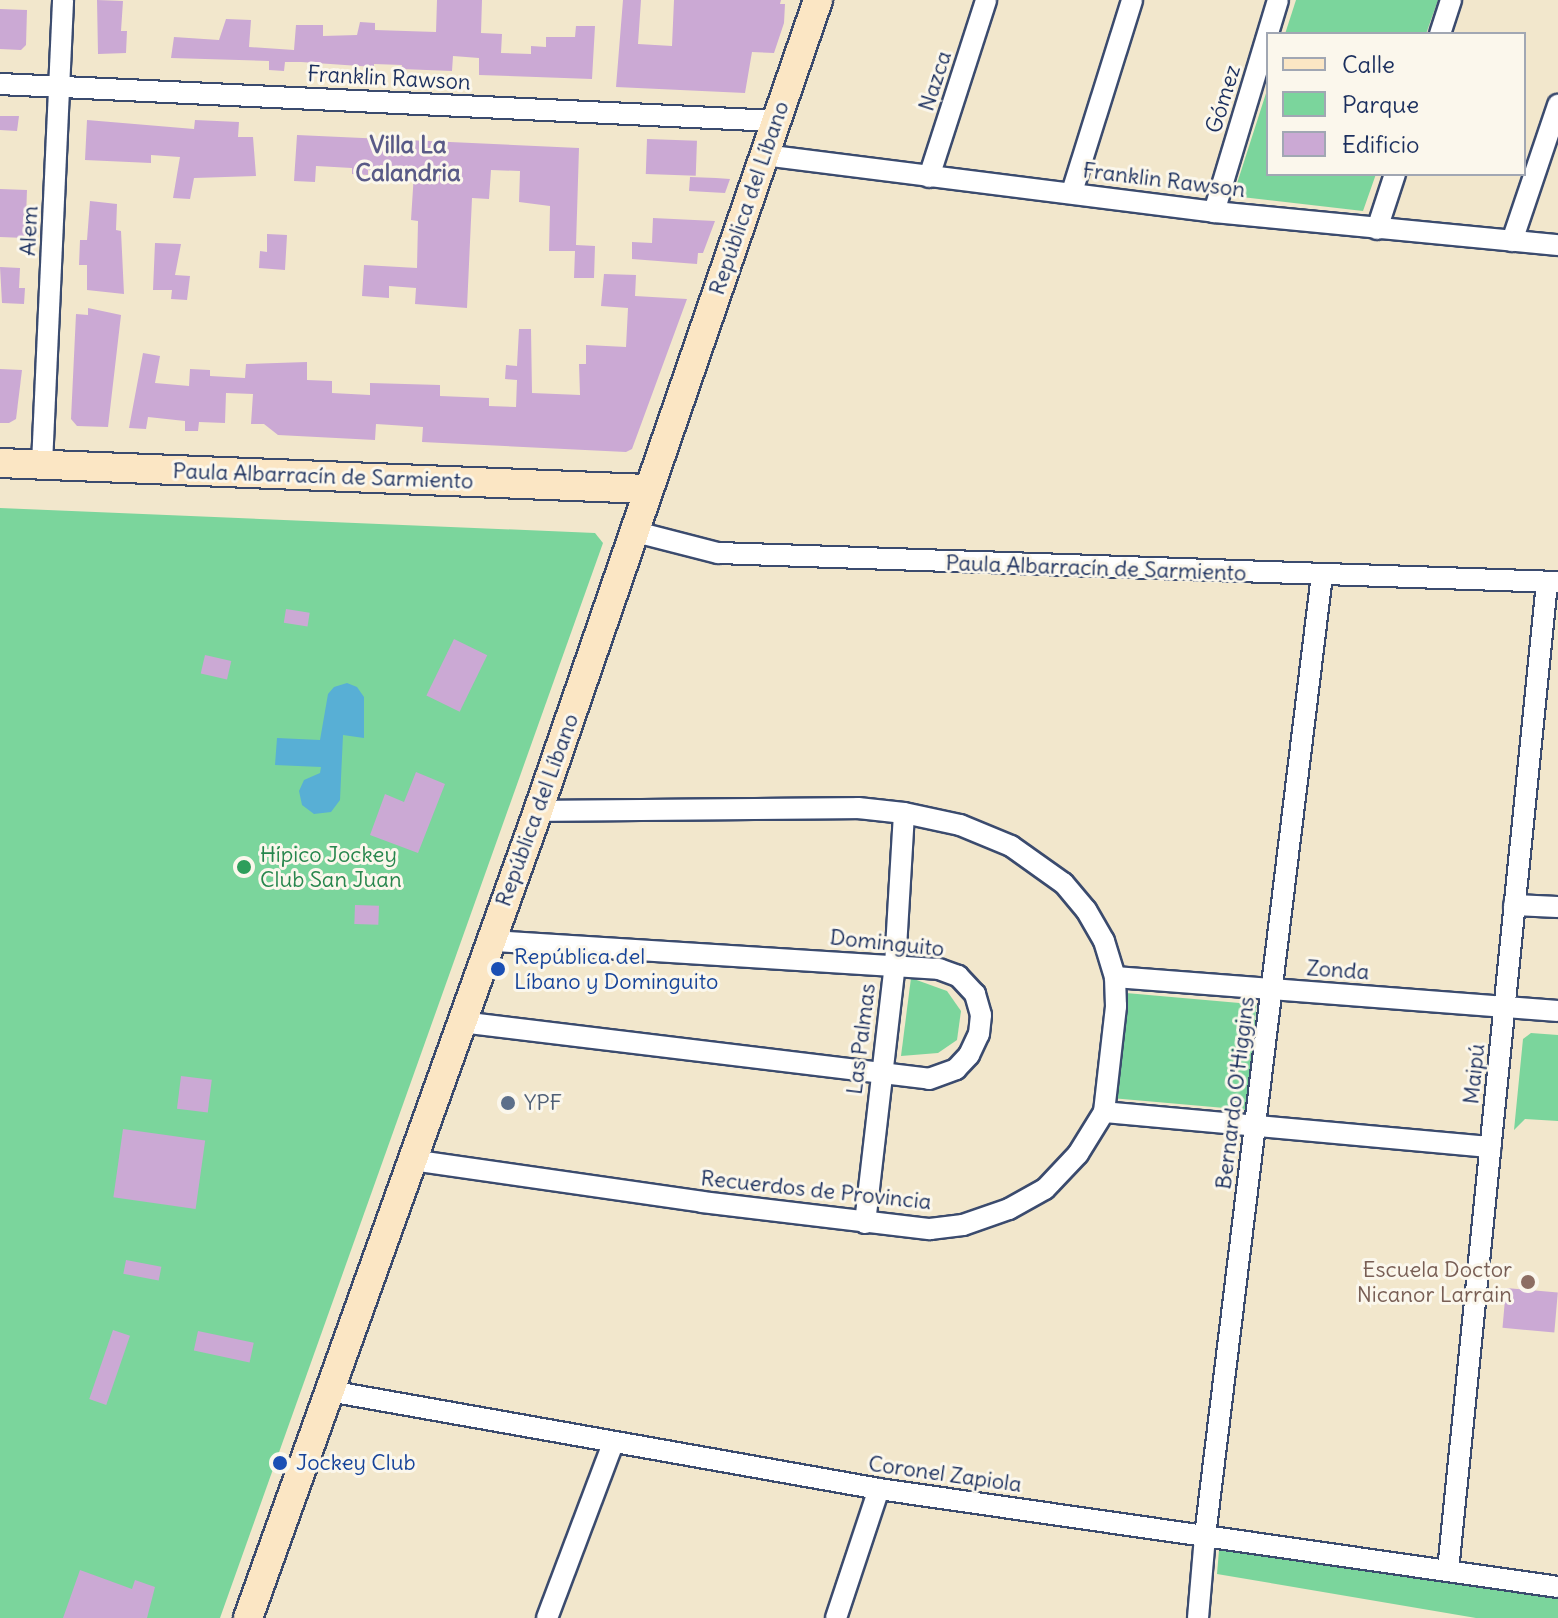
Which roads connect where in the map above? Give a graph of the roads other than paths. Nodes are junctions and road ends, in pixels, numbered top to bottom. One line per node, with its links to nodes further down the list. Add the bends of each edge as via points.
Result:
1 (63, 0): 11 (street, Alem)
2 (818, 0): 13 (main road, República del Líbano)
3 (986, 0): 16 (street, Nazca)
4 (1132, 0): 17 (street)
5 (1278, 0): 7 (street, Gómez)
6 (1451, 0): 8 (street)
7 (1268, 32)
8 (1441, 32)
9 (1266, 40): 18 (street, Gómez)
10 (0, 84): 11 (street, Franklin Rawson)
11 (59, 87): 13 (street, Franklin Rawson); 23 (street, Alem)
12 (1558, 105): 20 (street)
13 (776, 121): 14 (main road, República del Líbano)
14 (764, 155): 16 (street, Franklin Rawson); 24 (main road, República del Líbano)
15 (1394, 176): 19 (street)
16 (929, 177): 17 (street, Franklin Rawson)
17 (1072, 192): 18 (street, Franklin Rawson)
18 (1214, 212): 19 (street, Franklin Rawson)
19 (1377, 229): 20 (street, Franklin Rawson)
20 (1512, 241): 21 (street, Franklin Rawson)
21 (1558, 245)
22 (0, 463): 23 (main road, Paula Albarracín de Sarmiento)
23 (42, 464): 24 (main road, Paula Albarracín de Sarmiento)
24 (647, 489): 25 (main road, República del Líbano)
25 (636, 532): 26 (street, Paula Albarracín de Sarmiento, via 718,553); 28 (main road, República del Líbano)
26 (1322, 575): 27 (street, Paula Albarracín de Sarmiento); 35 (street, Bernardo O'Higgins)
27 (1553, 582): 30 (street, Maipú)
28 (538, 811): 29 (street, Recuerdos de Provincia, via 858,808); 32 (main road, República del Líbano)
29 (904, 813): 33 (street, Las Palmas); 34 (street, Recuerdos de Provincia, via 985,834 1036,861 1086,910 1104,941)
30 (1514, 905): 31 (street); 36 (street, Maipú)
31 (1558, 907)
32 (490, 941): 33 (street, Dominguito); 38 (main road, República del Líbano)
33 (895, 965): 39 (street, Las Palmas); 39 (street, Dominguito, via 958,976 975,994 979,1034 969,1055 943,1076)
34 (1115, 977): 35 (street, Zonda); 40 (street, Recuerdos de Provincia)
35 (1272, 989): 36 (street, Zonda); 41 (street, Bernardo O'Higgins)
36 (1505, 1006): 37 (street, Zonda); 42 (street, Maipú)
37 (1558, 1011)
38 (461, 1022): 39 (street, Dominguito); 43 (main road, República del Líbano)
39 (880, 1075): 44 (street, Las Palmas)
40 (1104, 1112): 41 (street); 44 (street, Recuerdos de Provincia, via 1078,1154 1045,1189 1009,1209 963,1225 930,1229)
41 (1255, 1126): 42 (street); 48 (street, Bernardo O'Higgins)
42 (1490, 1147): 49 (street, Maipú)
43 (412, 1160): 44 (street, Recuerdos de Provincia); 45 (main road, República del Líbano)
44 (865, 1223)
45 (329, 1391): 46 (street, Coronel Zapiola); 51 (main road, República del Líbano)
46 (613, 1443): 47 (street, Coronel Zapiola); 52 (street)
47 (879, 1489): 48 (street, Coronel Zapiola); 53 (street)
48 (1205, 1536): 49 (street, Coronel Zapiola); 54 (street, Bernardo O'Higgins)
49 (1448, 1571): 50 (street, Coronel Zapiola)
50 (1558, 1587)
51 (248, 1618)
52 (547, 1618)
53 (836, 1618)
54 (1198, 1618)

